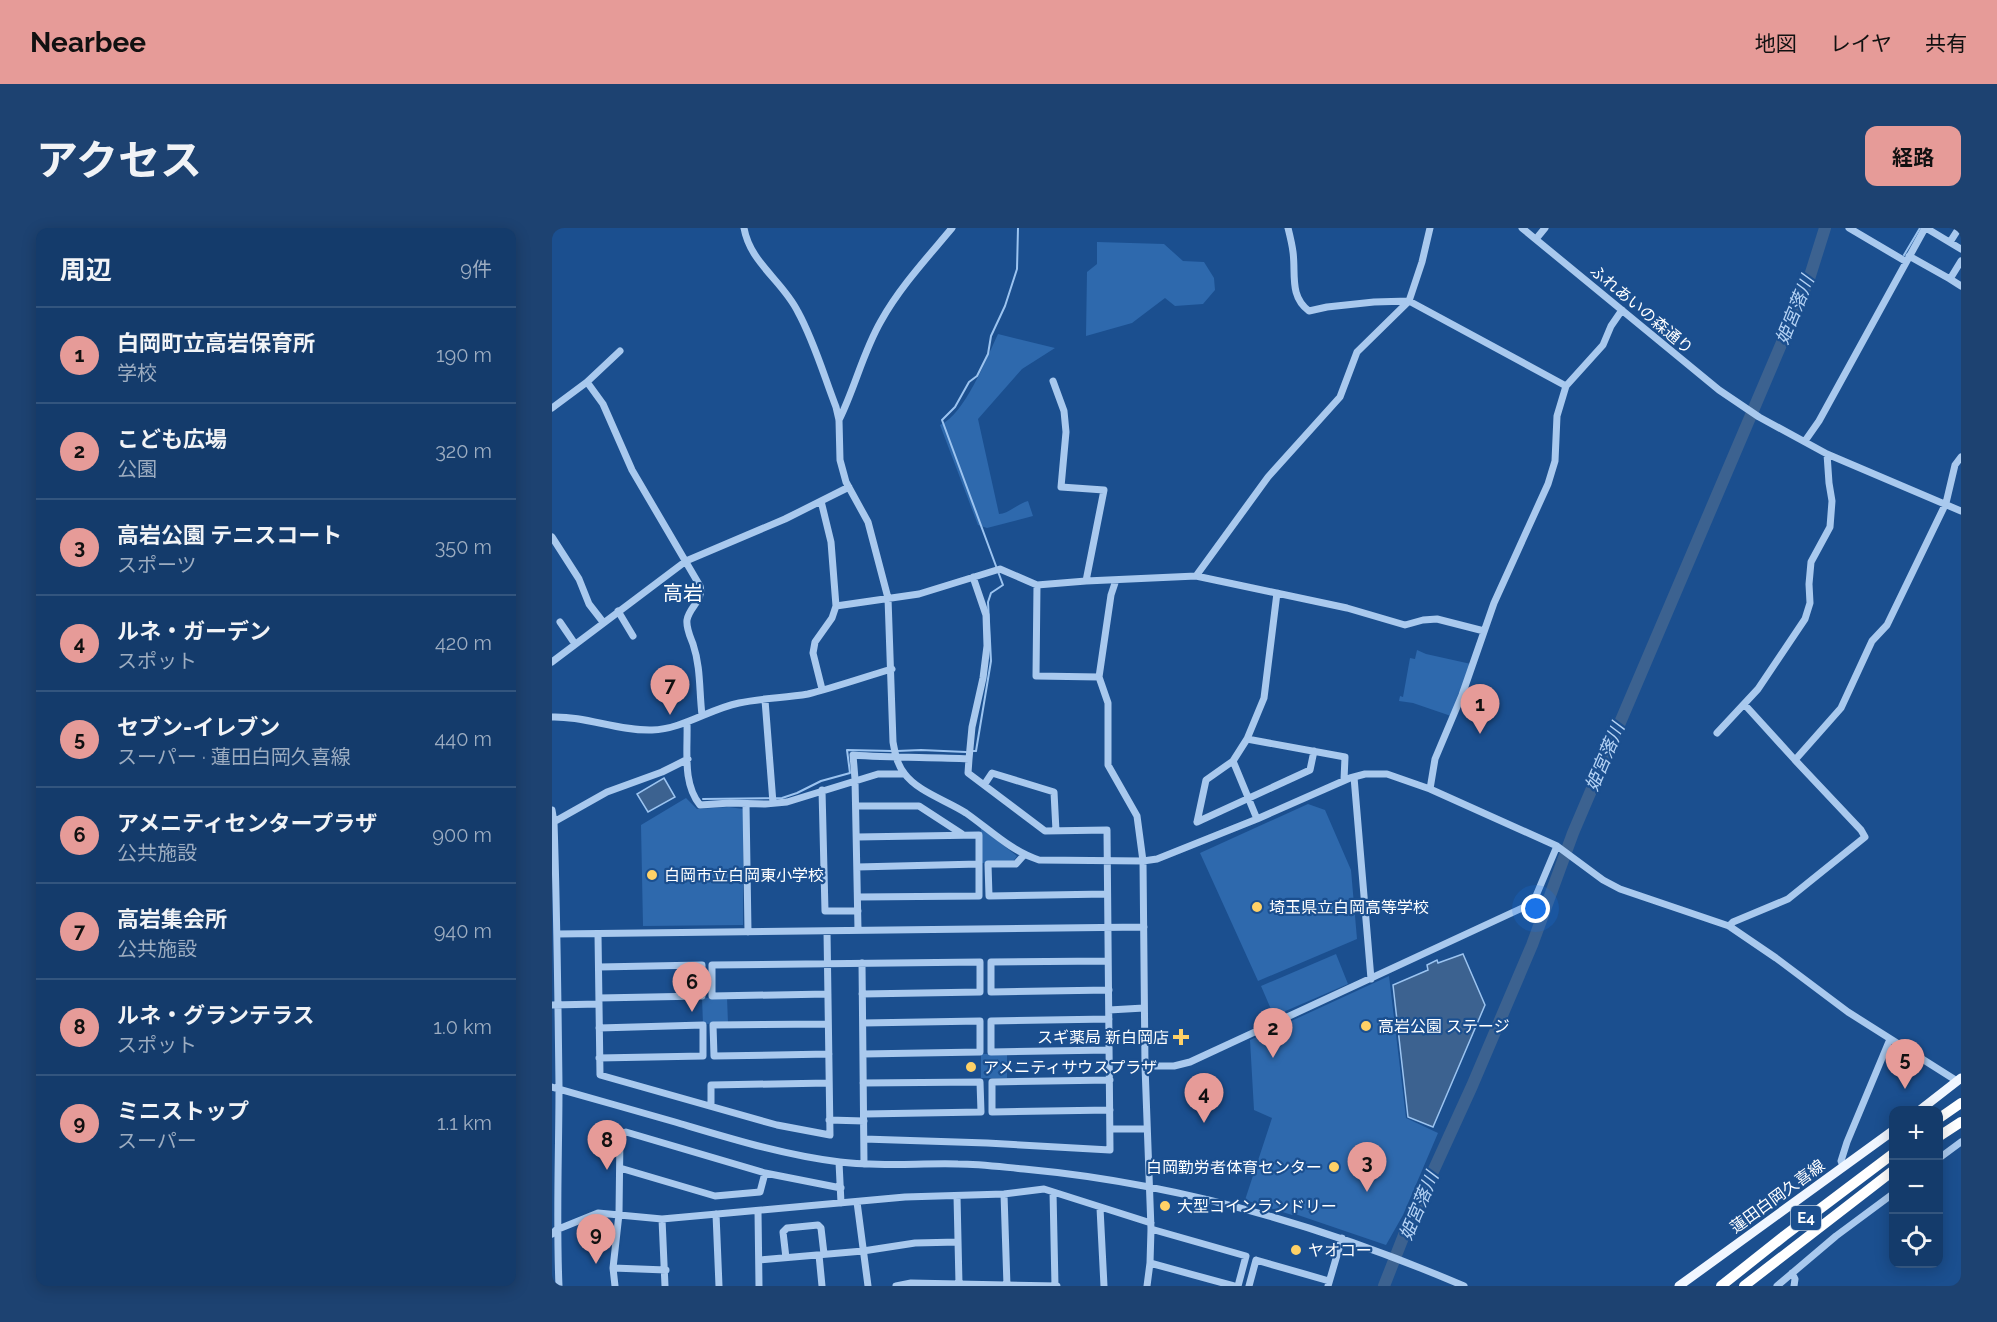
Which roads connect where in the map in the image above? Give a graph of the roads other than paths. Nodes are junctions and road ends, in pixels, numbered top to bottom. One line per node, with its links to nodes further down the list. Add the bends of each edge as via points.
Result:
1 (744, 228): 24 (street, via 754,257 799,312)
2 (952, 228): 24 (street, via 880,321)
3 (1288, 228): 17 (street, via 1294,290 1310,311)
4 (1430, 228): 17 (street)
5 (1522, 228): 10 (street, ふれあいの森通り)
6 (1545, 228): 10 (street)
7 (1849, 228): 13 (street)
8 (1926, 228): 11 (street); 13 (street)
9 (1959, 228): 11 (street)
10 (1536, 239): 18 (street, ふれあいの森通り)
11 (1950, 242): 12 (street)
12 (1961, 249)
13 (1907, 258): 15 (street); 25 (street)
14 (1961, 261): 15 (street)
15 (1950, 279): 16 (street)
16 (1961, 286)
17 (1409, 301): 22 (street); 35 (street, via 1357,352 1340,397 1268,477)
18 (1622, 310): 22 (street, via 1603,345); 25 (street, ふれあいの森通り, via 1719,390)
19 (620, 351): 21 (street)
20 (1053, 381): 37 (street, via 1064,411 1066,432 1061,487 1104,490)
21 (587, 382): 23 (street); 33 (street, via 603,404 632,470)
22 (1566, 386): 45 (street, via 1557,416 1555,461 1548,484)
23 (552, 408)
24 (839, 420): 28 (street, via 840,460)
25 (1805, 441): 26 (street)
26 (1827, 454): 30 (street); 53 (street, via 1833,501 1830,527 1811,562 1810,603 1805,619)
27 (1961, 457): 30 (street, via 1955,465)
28 (849, 487): 29 (street); 40 (street, via 868,522)
29 (821, 501): 33 (street); 41 (street, via 831,542)
30 (1946, 503): 31 (street); 63 (street, via 1887,625 1872,641 1841,708)
31 (1961, 511)
32 (552, 537): 44 (street)
33 (686, 561): 42 (street); 54 (street, via 702,591 687,619 699,662)
34 (973, 576): 38 (street, via 1000,569); 40 (street, via 919,594); 62 (street, via 986,615 987,646)
35 (1196, 576): 36 (street); 39 (street)
36 (1116, 580): 37 (street); 50 (street)
37 (1086, 581): 38 (street)
38 (1037, 585): 50 (street, via 1036,676)
39 (1277, 593): 45 (street, via 1405,625 1437,619); 58 (street, via 1264,698)
40 (888, 598): 41 (street); 49 (street)
41 (836, 606): 51 (street, via 815,642 813,653)
42 (618, 611): 44 (street); 46 (street)
43 (560, 622): 47 (street)
44 (603, 622): 47 (street)
45 (1484, 631): 70 (street, via 1435,759)
46 (633, 636)
47 (575, 644): 48 (street)
48 (552, 662)
49 (892, 669): 51 (street); 60 (street)
50 (1099, 677): 85 (street, via 1108,703 1108,765 1137,816)
51 (822, 689): 52 (street)
52 (765, 699): 54 (street); 73 (street)
53 (1745, 705): 57 (street); 63 (street)
54 (702, 715): 56 (street)
55 (552, 717): 56 (street, via 586,718 626,729 654,730)
56 (687, 723): 61 (street)
57 (1717, 733)
58 (1247, 739): 59 (street); 64 (street)
59 (1314, 750): 68 (street, via 1345,757); 72 (street, via 1310,770)
60 (896, 758): 62 (street); 65 (street); 67 (street, via 853,755)
61 (688, 759): 74 (street, via 689,786 700,805); 78 (street, via 607,792)
62 (969, 759): 69 (street, via 968,773)
63 (1796, 760): 92 (street, via 1865,837 1788,899)
64 (1233, 761): 72 (street); 72 (street, via 1206,780 1197,822)
65 (904, 774): 67 (street); 83 (street)
66 (1354, 777): 68 (street); 70 (street, via 1388,774); 103 (street)
67 (855, 779): 71 (street); 75 (street)
68 (1344, 780): 77 (street)
69 (984, 785): 79 (street, via 1045,831); 79 (street, via 992,773 1054,792)
70 (1430, 789): 82 (street)
71 (822, 790): 73 (street); 90 (street, via 825,911)
72 (1249, 798): 77 (street)
73 (773, 803): 74 (street)
74 (746, 804): 96 (street)
75 (856, 806): 80 (street, via 919,806); 81 (street)
76 (552, 810): 78 (street)
77 (1257, 819): 85 (street)
78 (553, 822): 97 (street)
79 (1056, 831): 84 (street, via 1107,830)
80 (963, 835): 81 (street); 86 (street, via 979,835)
81 (856, 837): 87 (street)
82 (1557, 846): 92 (street, via 1620,889); 103 (street, via 1533,903)
83 (1024, 855): 84 (street, via 1050,861); 88 (street, via 1016,864 988,864 988,896)
84 (1107, 861): 85 (street); 88 (street)
85 (1143, 861): 93 (street)
86 (979, 864): 87 (street); 89 (street, via 979,896)
87 (857, 867): 89 (street)
88 (1107, 894): 91 (street)
89 (858, 897): 90 (street)
90 (858, 911): 94 (street)
91 (1108, 926): 93 (street); 94 (street); 99 (street)
92 (1729, 926): 115 (street)
93 (1144, 927): 109 (street)
94 (858, 930): 95 (street)
95 (827, 931): 96 (street); 100 (street)
96 (748, 932): 98 (street)
97 (557, 934): 98 (street); 108 (street)
98 (598, 934): 102 (street)
99 (1108, 961): 104 (street); 104 (street, via 991,962 991,992)
100 (827, 963): 101 (street); 105 (street); 105 (street, via 712,965 712,996)
101 (862, 963): 106 (street); 106 (street, via 980,962 980,992)
102 (598, 967): 107 (street); 107 (street, via 702,965 702,996)
103 (1371, 978): 120 (street, via 1190,1062)
104 (1108, 990): 110 (street)
105 (828, 994): 113 (street)
106 (862, 994): 112 (street)
107 (599, 1001): 108 (street); 114 (street)
108 (555, 1005): 125 (street)
109 (1144, 1008): 110 (street); 120 (street)
110 (1109, 1010): 111 (street)
111 (1109, 1019): 116 (street); 116 (street, via 991,1021 991,1052)
112 (863, 1023): 118 (street); 118 (street, via 980,1021 980,1052)
113 (828, 1024): 117 (street); 117 (street, via 713,1025 714,1056)
114 (599, 1028): 119 (street); 119 (street, via 703,1025 703,1056)
115 (1890, 1039): 122 (street); 144 (street, via 1847,1142)
116 (1109, 1050): 121 (street)
117 (829, 1054): 123 (street)
118 (863, 1054): 124 (street)
119 (599, 1058): 127 (street, via 600,1075)
120 (1145, 1066): 135 (street)
121 (1110, 1080): 129 (street); 129 (street, via 992,1082 992,1112)
122 (1959, 1080): 128 (main road)
123 (829, 1083): 127 (street, via 711,1085); 132 (street)
124 (863, 1083): 131 (street); 131 (street, via 980,1082 981,1102 981,1112)
125 (555, 1088): 142 (street, via 737,1141); 152 (street)
126 (1961, 1103): 130 (highway)
127 (711, 1106): 132 (street, via 830,1135)
128 (1925, 1106)
129 (1110, 1110): 134 (street)
130 (1943, 1116)
131 (864, 1117): 132 (street); 138 (street)
132 (830, 1120)
133 (1961, 1122): 137 (highway)
134 (1110, 1129): 135 (street); 138 (street, via 1110,1150)
135 (1147, 1129): 148 (street)
136 (1889, 1133): 144 (main road, 蓮田白岡久喜線)
137 (1943, 1134)
138 (864, 1139): 143 (street)
139 (1961, 1142): 140 (street)
140 (1943, 1155)
141 (1889, 1156): 195 (highway, E4)
142 (839, 1162): 143 (street); 149 (street)
143 (864, 1164): 148 (street, via 1026,1169)
144 (1843, 1166): 194 (main road, 蓮田白岡久喜線)
145 (620, 1168): 146 (street, via 715,1196 760,1192); 146 (street, via 620,1134 626,1132); 159 (street)
146 (765, 1173): 149 (street)
147 (1889, 1173): 196 (highway, E4)
148 (1148, 1186): 162 (street); 164 (street, via 1265,1213)
149 (841, 1188): 156 (street)
150 (1053, 1192): 151 (street, via 1044,1189); 157 (street); 188 (street)
151 (1004, 1194): 153 (street); 186 (street)
152 (554, 1196): 163 (street)
153 (957, 1196): 155 (street); 165 (street)
154 (1889, 1196): 173 (street)
155 (857, 1202): 156 (street); 166 (street)
156 (841, 1203): 158 (street)
157 (1100, 1208): 162 (street); 189 (street)
158 (758, 1211): 160 (street); 169 (street)
159 (619, 1214): 161 (street); 163 (street, via 598,1213); 171 (street)
160 (717, 1214): 161 (street); 181 (street)
161 (662, 1219): 172 (street)
162 (1151, 1226): 170 (street); 191 (street, via 1246,1256)
163 (554, 1232): 178 (street)
164 (1342, 1238): 174 (street); 193 (street)
165 (958, 1242): 166 (street, via 915,1243); 175 (street)
166 (863, 1251): 167 (street); 184 (street)
167 (821, 1255): 168 (street); 168 (street, via 821,1228 787,1228 783,1232); 183 (street)
168 (786, 1258): 169 (street)
169 (759, 1260): 182 (street)
170 (1150, 1263): 190 (street); 191 (street)
171 (613, 1268): 172 (street); 179 (street)
172 (666, 1270): 180 (street)
173 (1792, 1273): 197 (street); 198 (street)
174 (1328, 1283): 192 (street, via 1256,1260)
175 (959, 1284): 176 (street); 177 (street)
176 (911, 1285): 185 (street)
177 (972, 1285): 186 (street)
178 (559, 1286)
179 (615, 1286)
180 (665, 1286)
181 (719, 1286)
182 (759, 1286)
183 (822, 1286)
184 (868, 1286)
185 (896, 1286)
186 (1007, 1286): 187 (street)
187 (1018, 1286): 188 (street)
188 (1056, 1286)
189 (1104, 1286)
190 (1147, 1286)
191 (1236, 1286)
192 (1249, 1286)
193 (1464, 1286)
194 (1679, 1286)
195 (1721, 1286)
196 (1744, 1286)
197 (1777, 1286)
198 (1794, 1286)

